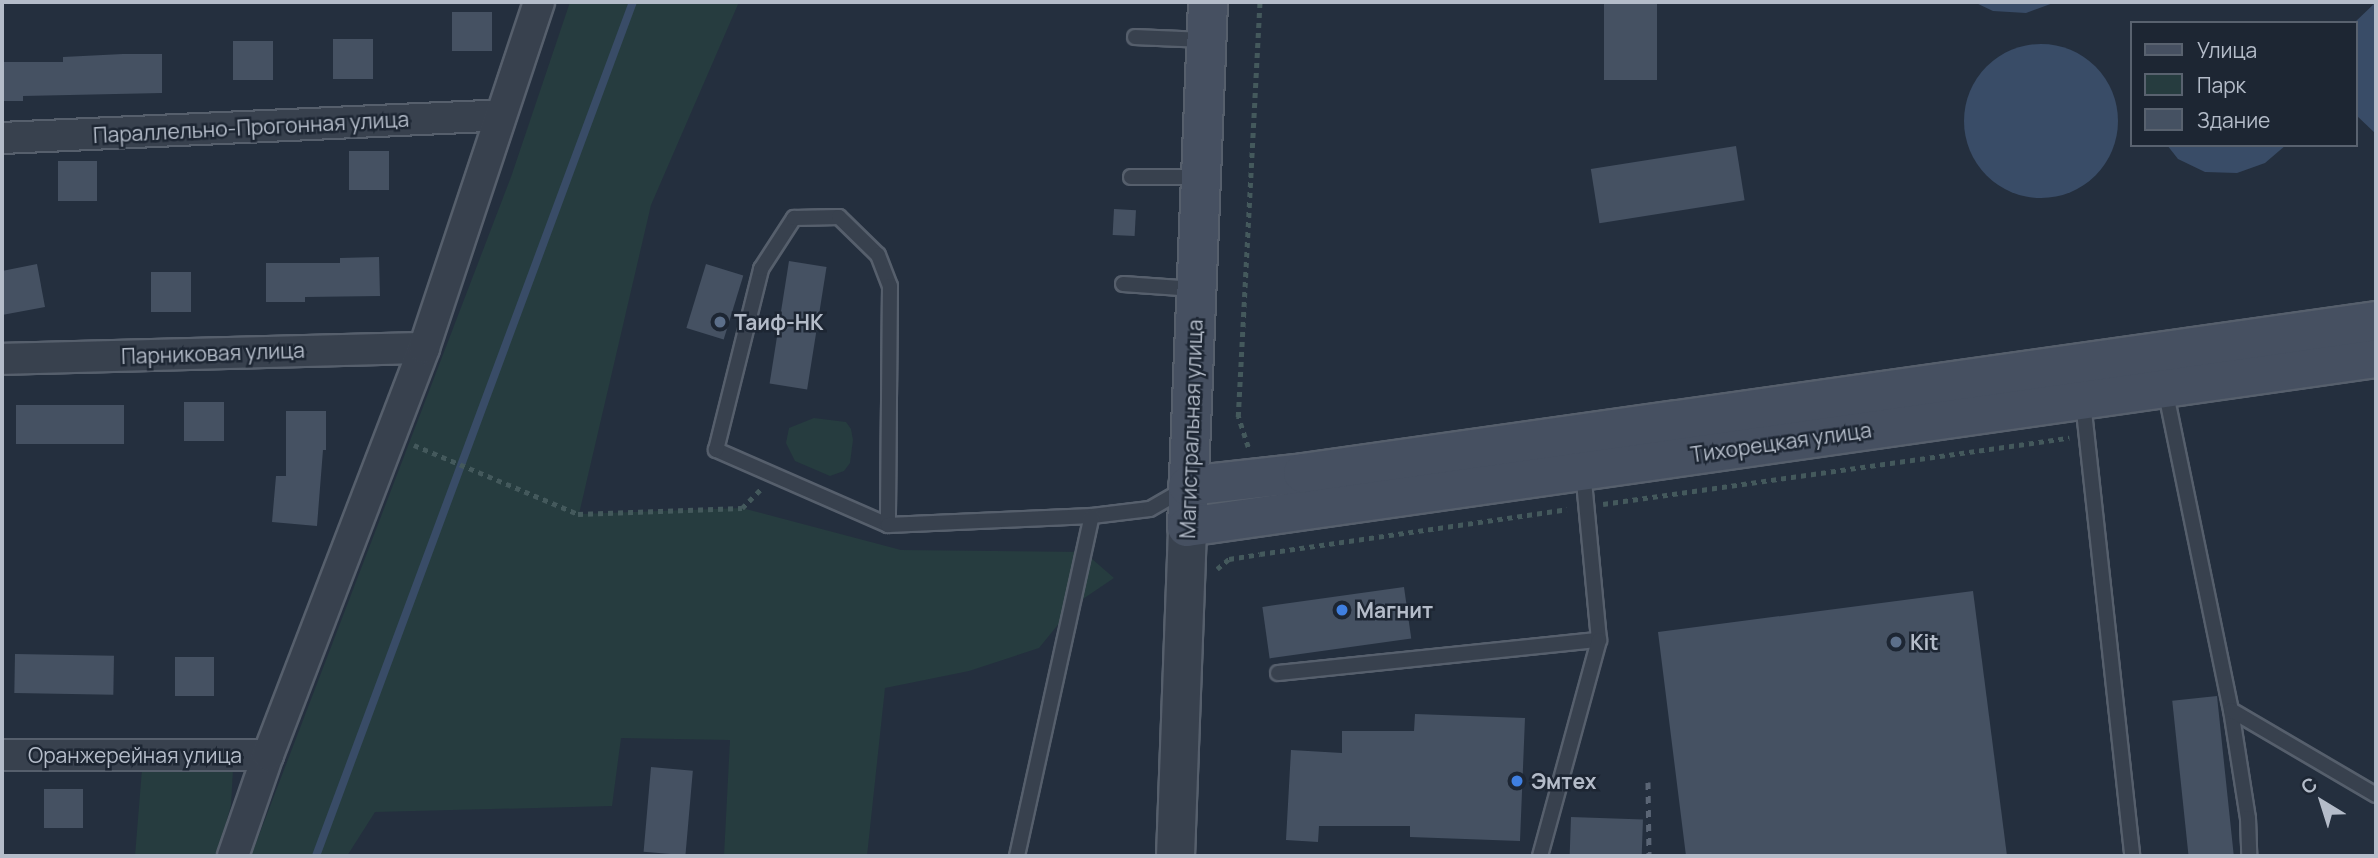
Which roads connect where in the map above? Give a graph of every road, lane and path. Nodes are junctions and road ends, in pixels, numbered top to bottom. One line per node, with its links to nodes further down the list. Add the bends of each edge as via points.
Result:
1 (539, 2): 6 (street)
2 (1208, 2): 5 (main road, Магистральная улица)
3 (1259, 2): 18 (path, via 1238,417)
4 (1135, 37): 5 (lane)
5 (1207, 40): 9 (main road, Магистральная улица)
6 (500, 116): 7 (street, Параллельно-Прогонная улица); 13 (street)
7 (2, 138)
8 (1131, 177): 9 (lane)
9 (1203, 177): 11 (main road, Магистральная улица)
10 (1124, 284): 11 (lane)
11 (1197, 290): 22 (main road, Магистральная улица)
12 (2376, 321): 22 (main road, Тихорецкая улица, via 1303,473)
13 (424, 348): 15 (street, Парниковая улица); 32 (street)
14 (2376, 358): 16 (main road, Тихорецкая улица)
15 (2, 359)
16 (2165, 388): 17 (main road, Тихорецкая улица); 30 (lane)
17 (2085, 418): 21 (main road, Тихорецкая улица); 21 (path); 38 (lane)
18 (1250, 451)
19 (447, 458): 20 (path, via 579,514 742,508)
20 (775, 475): 24 (lane); 24 (lane, via 716,450 761,269 794,218 839,217 878,255 890,286)
21 (1584, 488): 22 (main road, Тихорецкая улица); 26 (path); 28 (lane)
22 (1172, 511): 23 (lane); 36 (street, Магистральная улица)
23 (1092, 516): 24 (lane); 35 (lane)
24 (888, 525)
25 (1258, 545): 26 (path)
26 (1260, 554): 27 (path, via 1229,559 1218,566)
27 (1214, 576)
28 (1599, 640): 29 (lane); 37 (lane)
29 (1278, 673)
30 (2231, 710): 33 (lane); 39 (lane, via 2248,818)
31 (2, 755): 32 (street, Оранжерейная улица)
32 (268, 755): 34 (street)
33 (2376, 795)
34 (233, 856)
35 (1017, 856)
36 (1175, 856)
37 (1540, 856)
38 (2132, 856)
39 (2249, 856)

